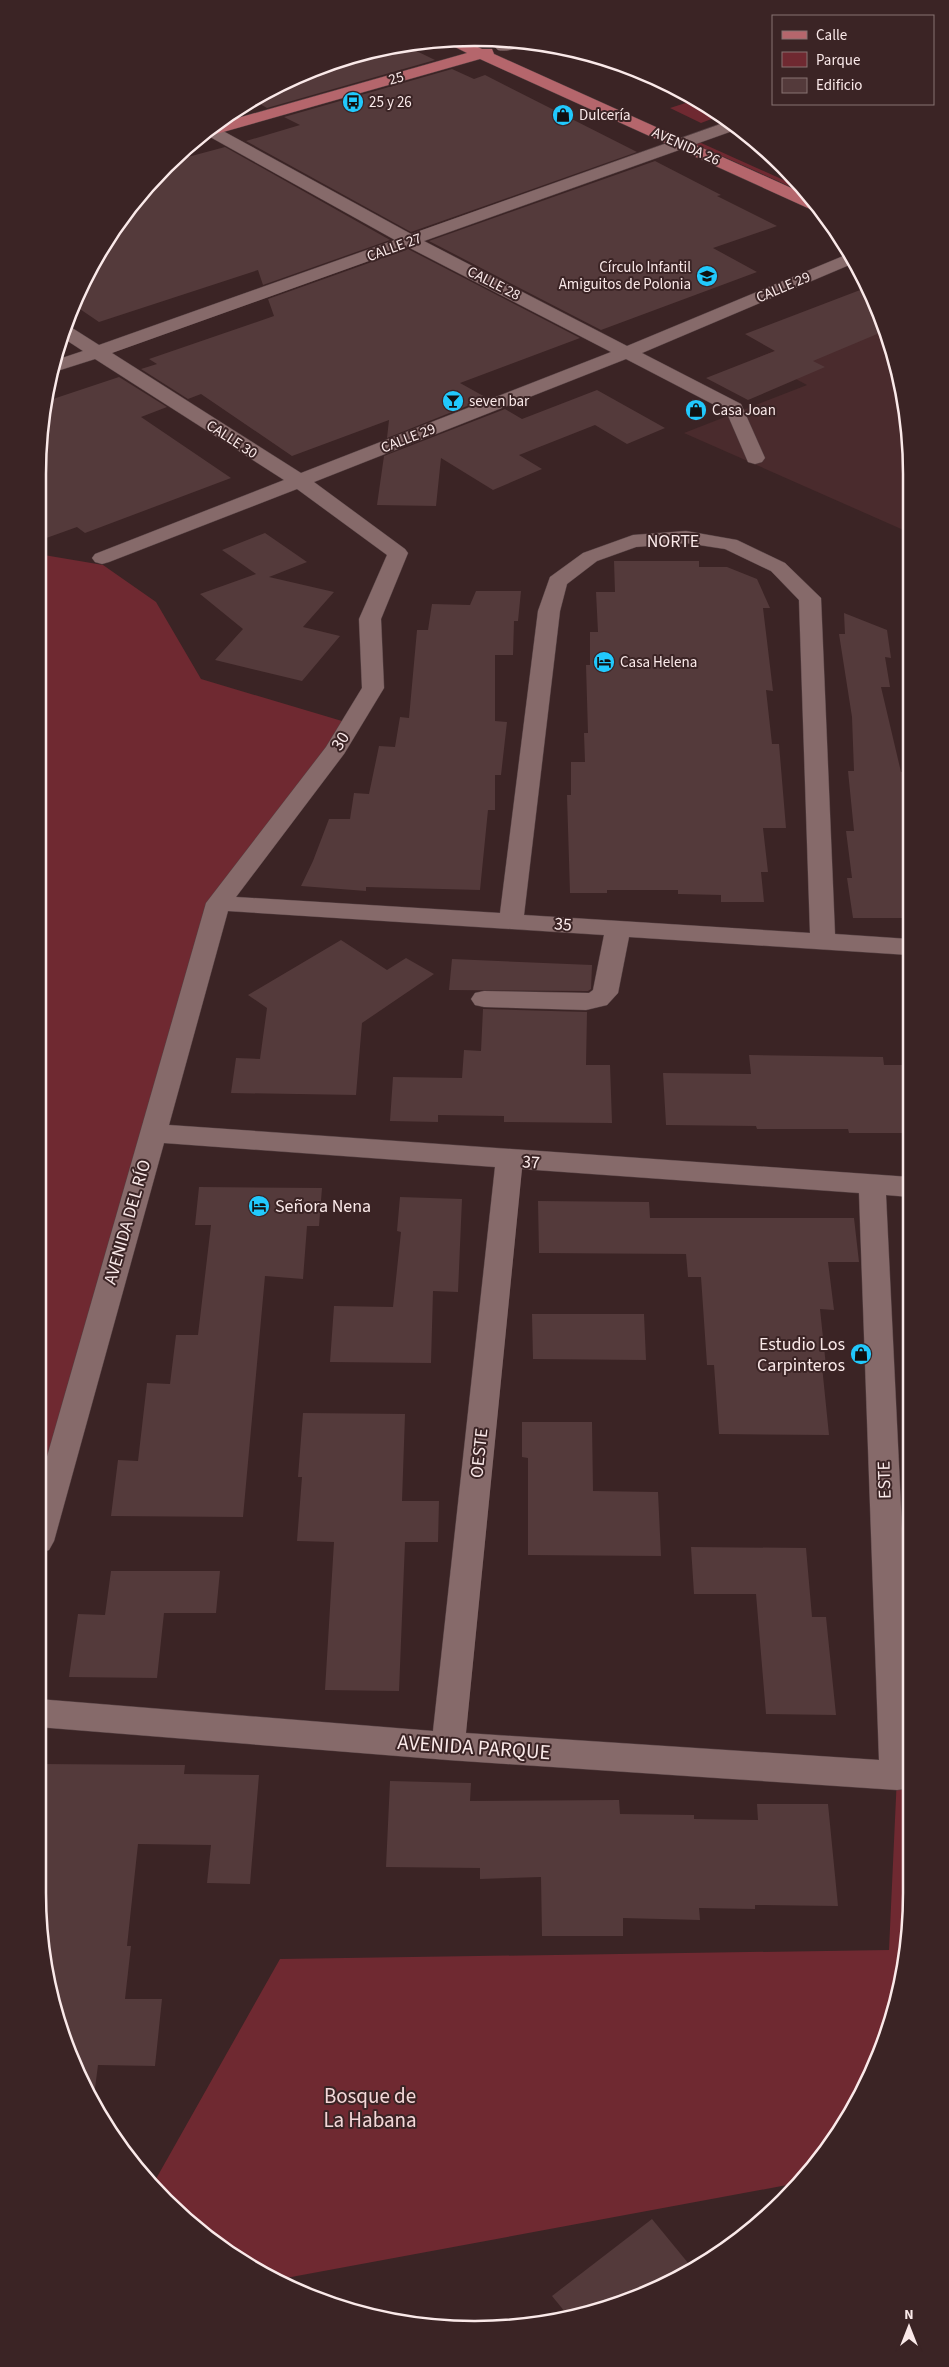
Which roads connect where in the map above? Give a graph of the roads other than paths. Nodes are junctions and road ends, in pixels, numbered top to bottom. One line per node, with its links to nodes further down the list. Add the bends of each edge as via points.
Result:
1 (483, 47): 2 (main road, 25); 4 (main road, 25); 7 (main road, AVENIDA 26)
2 (503, 47): 3 (main road)
3 (631, 104)
4 (228, 125)
5 (725, 128): 8 (street, CALLE 27)
6 (214, 135): 11 (street, CALLE 28)
7 (684, 136): 8 (street, CALLE 27); 10 (main road, AVENIDA 26); 11 (street, CALLE 27)
8 (704, 136): 9 (main road, AVENIDA 26)
9 (721, 144)
10 (801, 198)
11 (410, 241): 14 (street, CALLE 28); 15 (street, CALLE 27)
12 (845, 260): 14 (street, CALLE 29)
13 (70, 335): 15 (street, CALLE 30)
14 (628, 352): 17 (street, CALLE 28, via 734,408); 18 (street, CALLE 29)
15 (98, 353): 16 (street, CALLE 27); 18 (street, CALLE 30)
16 (61, 365)
17 (755, 458)
18 (299, 481): 19 (street, CALLE 30); 20 (street, CALLE 29)
19 (398, 553): 21 (street, 30, via 370,619 373,688 336,749)
20 (102, 558)
21 (218, 903): 22 (street, 35); 27 (street, AVENIDA DEL RÍO)
22 (511, 921): 23 (street, 35); 24 (street, NORTE, via 549,611 556,581 590,557 633,541 686,537 730,544 778,567 810,598)
23 (618, 928): 24 (street, 35); 26 (street, via 605,993 598,999 586,1002)
24 (823, 942): 25 (street, 35)
25 (903, 947)
26 (484, 999)
27 (152, 1133): 28 (street, 37); 31 (street, AVENIDA DEL RÍO)
28 (509, 1160): 29 (street, 37); 33 (street, OESTE)
29 (872, 1185): 30 (street, 37); 34 (street, ESTE)
30 (903, 1187)
31 (46, 1512)
32 (46, 1714): 33 (street, AVENIDA PARQUE)
33 (448, 1746): 35 (street, AVENIDA PARQUE)
34 (903, 1757)
35 (903, 1775)

